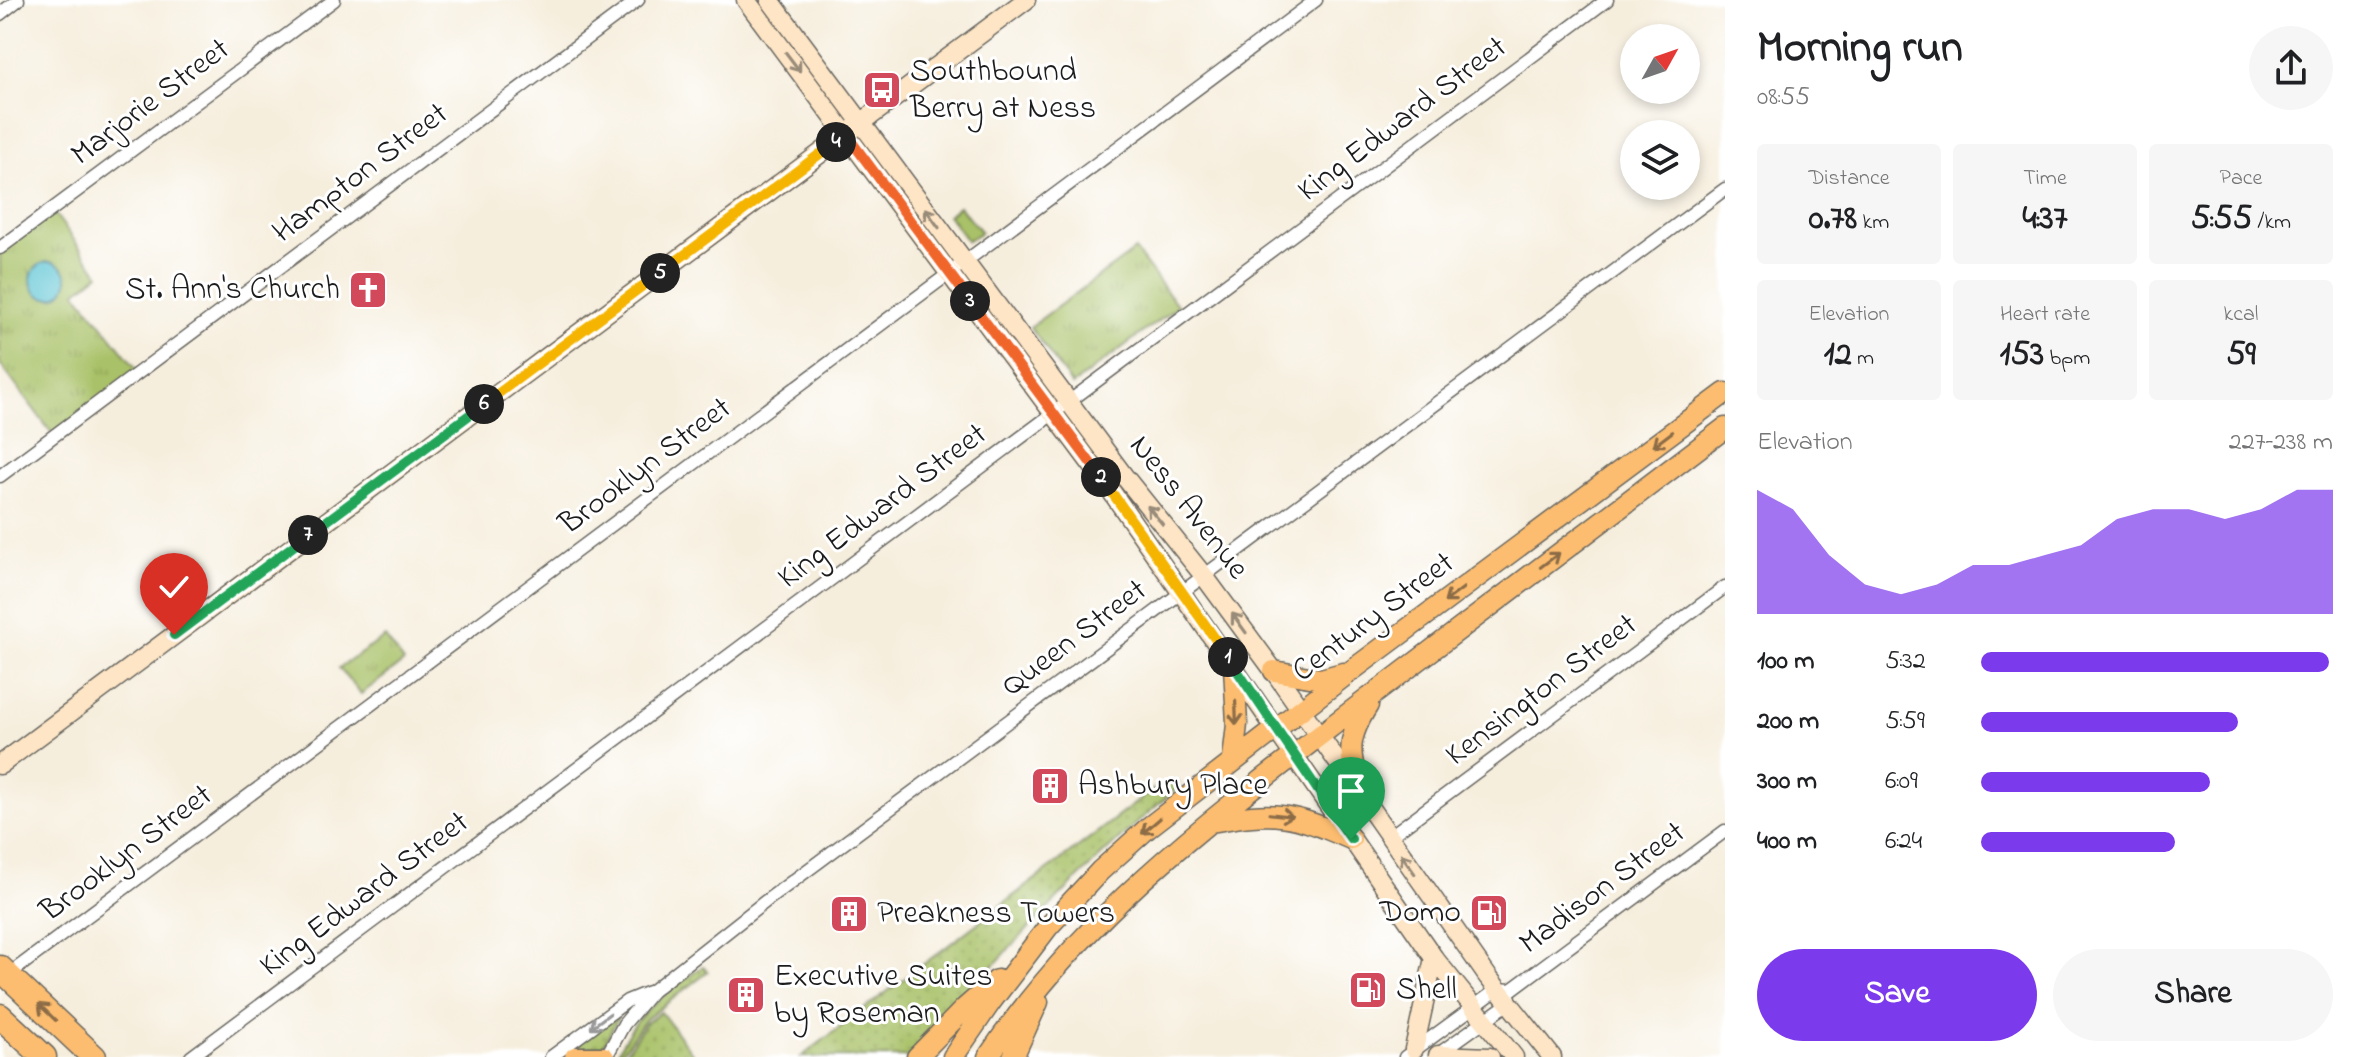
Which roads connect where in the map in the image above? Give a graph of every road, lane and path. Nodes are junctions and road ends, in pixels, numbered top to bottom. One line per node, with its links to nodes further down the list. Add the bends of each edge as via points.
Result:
1 (18, 0): 9 (street)
2 (334, 0): 13 (street, Marjorie Street)
3 (638, 0): 18 (street, Hampton Street)
4 (746, 0): 11 (main road, Ness Avenue, one-way to 11)
5 (770, 0): 10 (main road, Ness Avenue)
6 (1026, 0): 10 (main road)
7 (1316, 0): 14 (street, Brooklyn Street)
8 (1607, 0): 16 (street, King Edward Street)
9 (0, 14)
10 (863, 122): 11 (main road); 14 (main road, Ness Avenue, one-way to 10)
11 (846, 134): 14 (main road, Ness Avenue); 31 (main road)
12 (1725, 189): 19 (street, Queen Street)
13 (0, 248)
14 (957, 268): 16 (main road, Ness Avenue); 39 (street, Brooklyn Street)
15 (1725, 393): 24 (main road, Century Street, one-way to 24)
16 (1061, 407): 19 (main road, Ness Avenue, one-way to 16); 21 (main road, Ness Avenue); 49 (street, King Edward Street)
17 (1725, 428): 25 (main road, Century Street, one-way to 17)
18 (0, 476)
19 (1204, 576): 21 (street, Queen Street); 23 (main road, Ness Avenue, one-way to 19)
20 (1725, 587): 35 (street, Kensington Street)
21 (1181, 593): 22 (main road, Ness Avenue); 41 (street, Queen Street)
22 (1234, 667): 27 (main road, Ness Avenue); 30 (main road, one-way to 30)
23 (1274, 671): 24 (main road, via 1321,679); 26 (main road, Ness Avenue)
24 (1351, 671): 26 (main road, Century Street)
25 (1376, 692): 28 (main road, Century Street); 32 (main road, via 1354,727 1350,749)
26 (1301, 709): 27 (main road, Century Street); 28 (main road, Ness Avenue)
27 (1277, 728): 29 (main road, Ness Avenue); 30 (main road, Century Street)
28 (1319, 735): 29 (main road, Century Street); 32 (main road, Ness Avenue)
29 (1296, 754): 33 (main road, Century Street); 36 (main road, Ness Avenue)
30 (1233, 760): 37 (main road, Century Street, one-way to 37, via 1118,855)
31 (0, 765)
32 (1361, 795): 35 (main road, Ness Avenue)
33 (1208, 822): 36 (main road, one-way to 36, via 1288,815); 40 (main road, Century Street, via 1102,916)
34 (1725, 831): 42 (street, Madison Street)
35 (1389, 837): 42 (main road, Ness Avenue, one-way to 35)
36 (1351, 839): 38 (main road, Ness Avenue)
37 (1027, 954): 53 (main road); 54 (main road, Century Street)
38 (1434, 958): 43 (main road, Ness Avenue); 45 (main road)
39 (4, 971): 48 (highway, one-way to 39)
40 (1053, 971): 55 (main road, Century Street); 56 (main road)
41 (652, 991): 50 (street, Queen Street, one-way to 50, via 627,1001); 52 (street, Queen Street)
42 (1506, 994): 43 (street, Madison Street); 43 (street, Madison Street); 59 (main road, Ness Avenue)
43 (1479, 1014): 45 (street, Madison Street); 46 (street, Madison Street); 58 (main road, Ness Avenue)
44 (0, 1016): 47 (highway)
45 (1409, 1053)
46 (1436, 1056): 57 (main road)
47 (44, 1057)
48 (94, 1057)
49 (191, 1057)
50 (551, 1057)
51 (575, 1057): 52 (main road)
52 (605, 1057)
53 (917, 1057)
54 (953, 1057)
55 (988, 1057)
56 (1013, 1057)
57 (1490, 1057)
58 (1514, 1057)
59 (1552, 1057)

